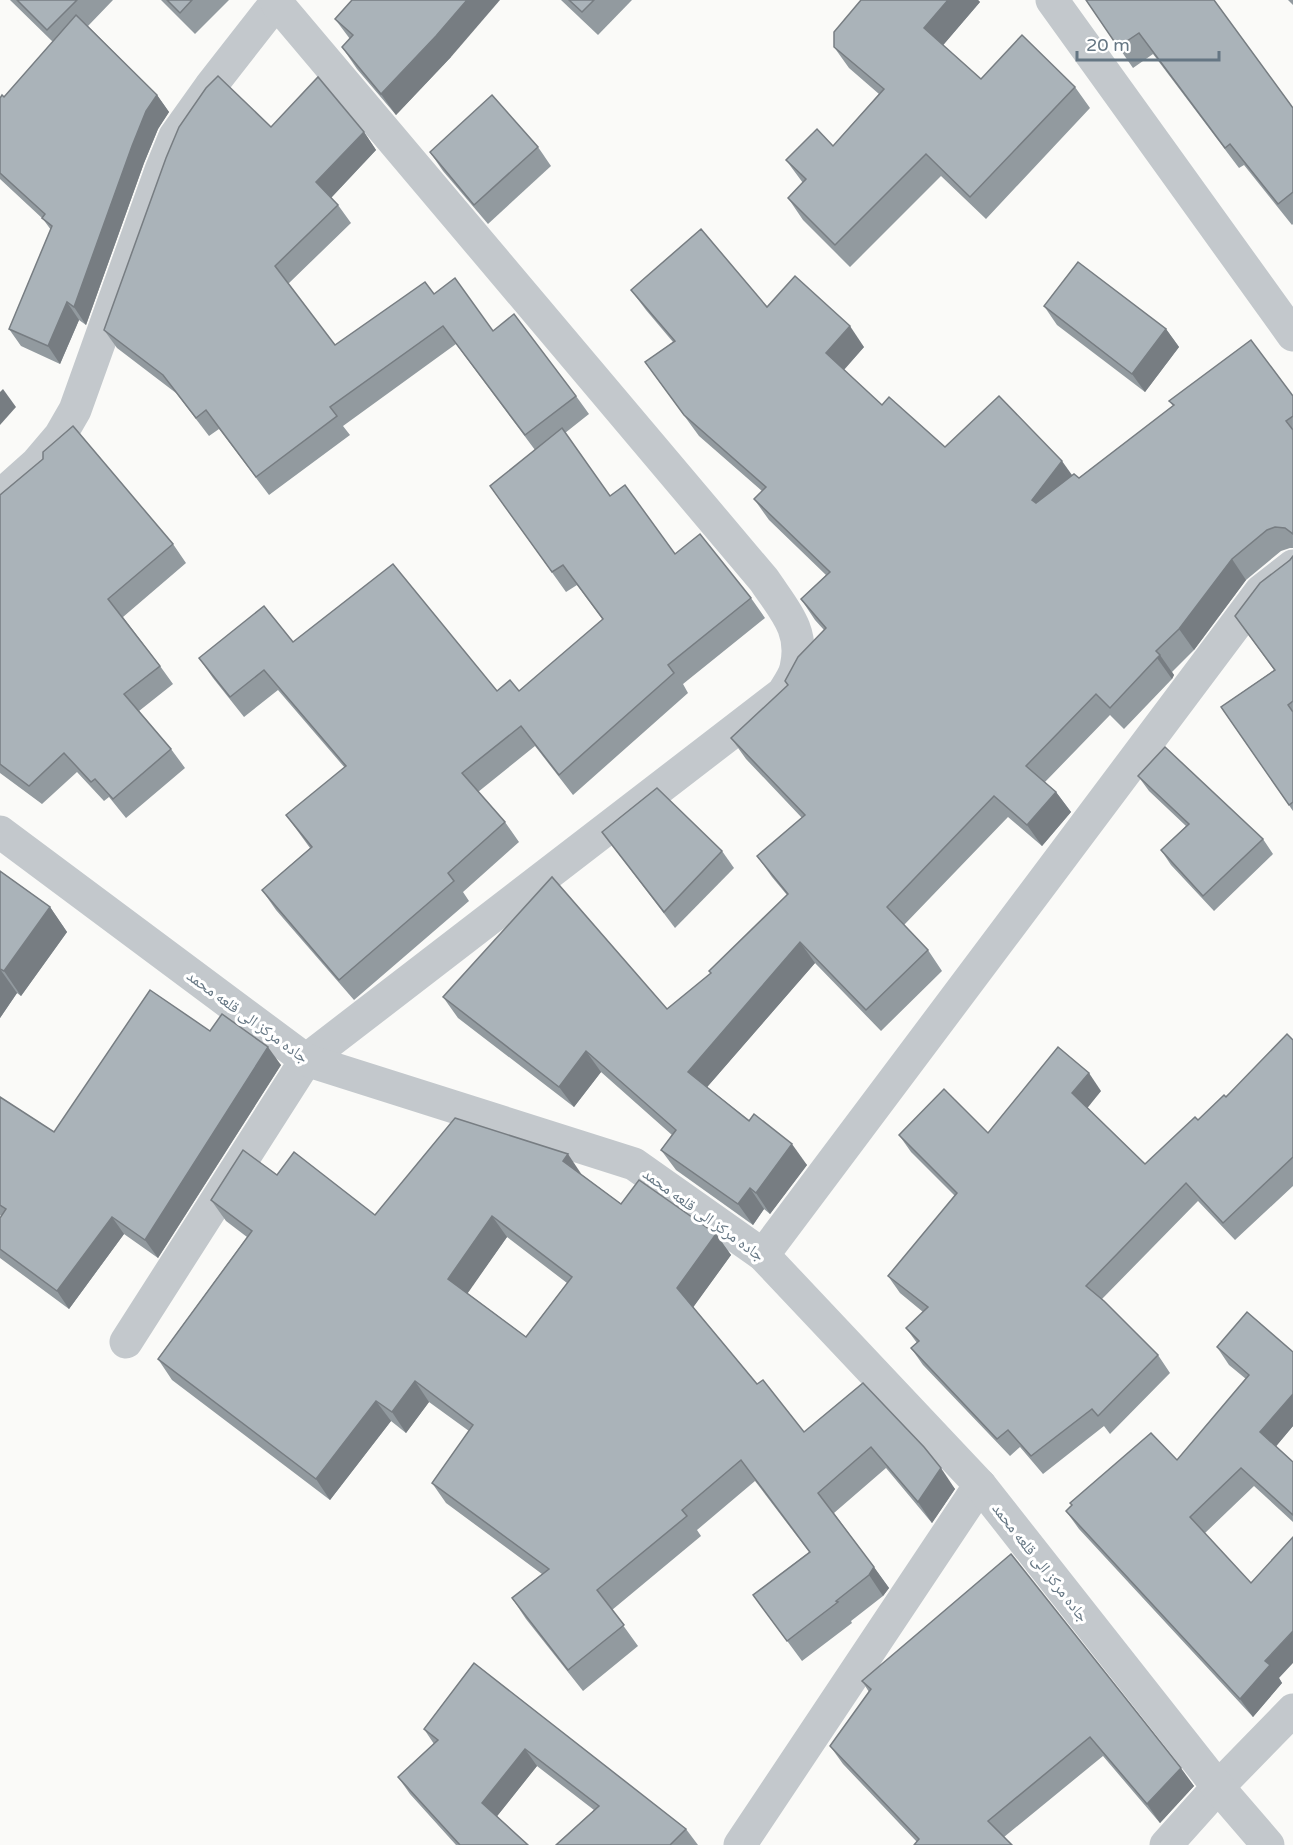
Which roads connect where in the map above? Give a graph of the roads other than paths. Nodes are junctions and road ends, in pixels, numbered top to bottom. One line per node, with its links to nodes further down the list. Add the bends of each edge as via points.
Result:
1 (1052, 0): 3 (street)
2 (277, 1): 4 (street, via 175,136 75,410 37,463); 7 (street, via 764,580 792,621 798,638 796,669 783,693)
3 (1293, 335)
4 (0, 496)
5 (1293, 566): 8 (street, via 1261,591)
6 (0, 832): 7 (street, جاده مرکز الی قلعه محمد)
7 (306, 1060): 8 (street, جاده مرکز الی قلعه محمد, via 634,1164); 9 (street)
8 (763, 1255): 10 (street, جاده مرکز الی قلعه محمد)
9 (126, 1342)
10 (980, 1485): 12 (street, جاده مرکز الی قلعه محمد); 13 (street)
11 (1293, 1710): 12 (street)
12 (1218, 1787): 14 (street); 15 (street, جاده مرکز الی قلعه محمد)
13 (740, 1845)
14 (1166, 1845)
15 (1268, 1845)

